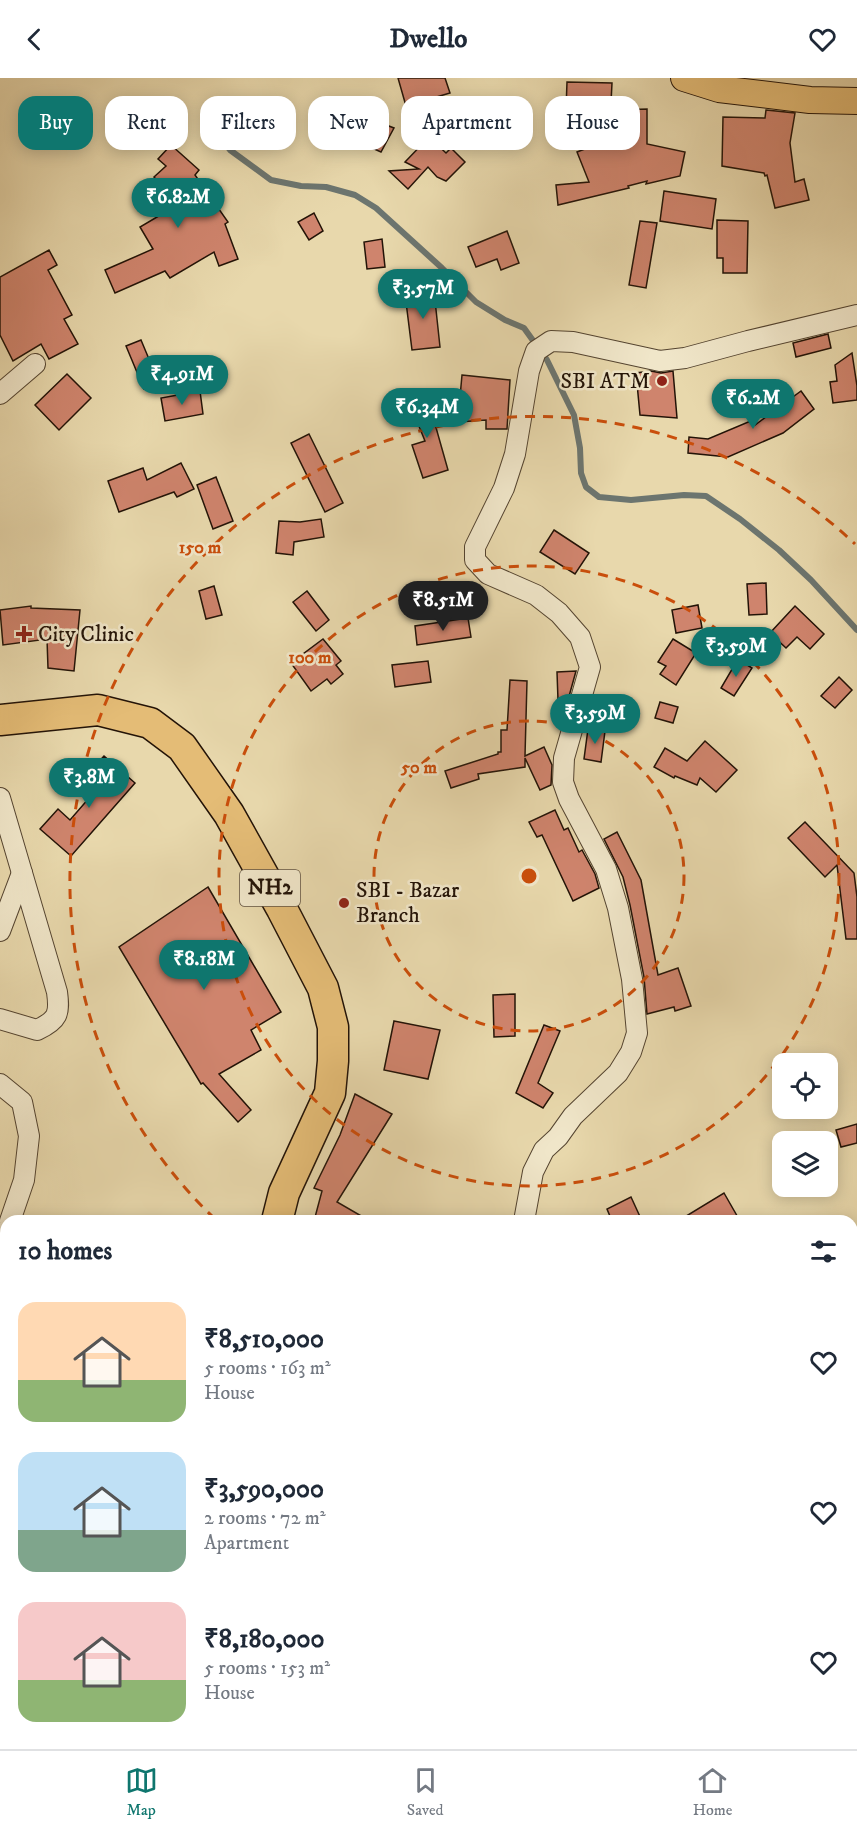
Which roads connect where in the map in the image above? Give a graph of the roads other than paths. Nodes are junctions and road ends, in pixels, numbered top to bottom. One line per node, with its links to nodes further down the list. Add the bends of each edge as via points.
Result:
1 (684, 78): 2 (main road, via 718,89 810,100)
2 (857, 101)
3 (857, 315): 14 (street, via 660,361 573,342 551,341 536,351 529,371 516,454 474,548 475,560 488,574 536,595 560,613 580,637 590,667 564,758 563,782 606,869 618,908 632,979 637,1033 618,1073 544,1150 533,1172)
4 (35, 364): 5 (street)
5 (0, 394)
6 (0, 720): 13 (highway, NH2, via 98,710 150,723 182,747 229,814 323,988 333,1027 330,1094 284,1193)
7 (0, 798): 8 (street)
8 (21, 873): 9 (street); 10 (street, via 59,1007 52,1023 37,1030)
9 (0, 932)
10 (0, 1019)
11 (0, 1084): 12 (street, via 22,1102 29,1136 24,1180)
12 (11, 1215)
13 (278, 1215)
14 (525, 1215)

